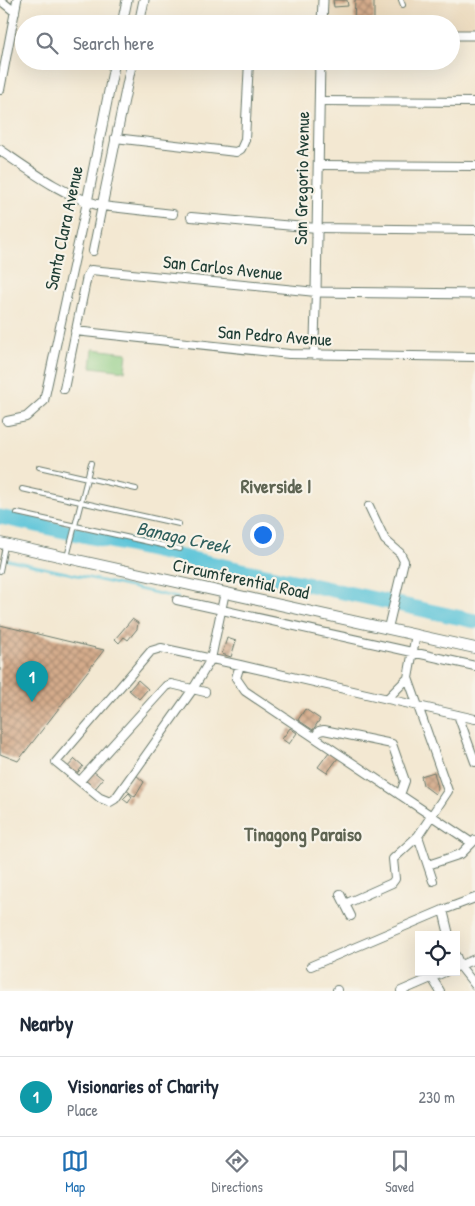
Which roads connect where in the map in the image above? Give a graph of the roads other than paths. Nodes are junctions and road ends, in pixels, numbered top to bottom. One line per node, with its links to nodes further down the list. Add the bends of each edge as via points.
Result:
1 (0, 0): 8 (street)
2 (17, 0): 8 (street)
3 (127, 0): 9 (street)
4 (144, 0): 10 (street)
5 (323, 0): 11 (street)
6 (402, 0): 7 (lane)
7 (403, 5)
8 (15, 12): 18 (street)
9 (124, 15)
10 (141, 15)
11 (322, 15)
12 (460, 35): 13 (street)
13 (475, 35)
14 (113, 70): 25 (street, Santa Clara Avenue)
15 (130, 70): 21 (street, Santa Clara Avenue)
16 (249, 70): 21 (street, via 245,140 236,152)
17 (320, 70): 19 (street, San Gregorio Avenue)
18 (0, 90)
19 (320, 101): 20 (street); 23 (street, San Gregorio Avenue)
20 (475, 102)
21 (115, 138): 26 (street, Santa Clara Avenue)
22 (0, 150): 25 (street, via 43,180)
23 (318, 165): 24 (street); 29 (street, San Gregorio Avenue)
24 (475, 166)
25 (87, 202): 26 (street); 38 (street, Santa Clara Avenue, via 44,401 26,417)
26 (102, 206): 27 (street); 31 (street, Santa Clara Avenue)
27 (173, 214)
28 (191, 217): 29 (street)
29 (317, 228): 30 (street); 32 (street, San Gregorio Avenue)
30 (475, 230)
31 (93, 251)
32 (316, 292): 33 (street, San Carlos Avenue); 34 (street, San Carlos Avenue, via 91,270); 35 (street, San Gregorio Avenue)
33 (475, 294)
34 (75, 331): 35 (street, San Pedro Avenue, via 264,353); 37 (street, San Carlos Avenue)
35 (314, 355): 36 (street, San Pedro Avenue)
36 (475, 357)
37 (64, 389)
38 (7, 421)
39 (91, 463): 41 (lane)
40 (39, 467): 41 (lane)
41 (88, 478): 43 (lane); 44 (lane)
42 (22, 489): 44 (lane)
43 (136, 489)
44 (82, 502): 47 (lane); 48 (lane)
45 (369, 506): 56 (street, via 385,540 404,561)
46 (17, 512): 48 (lane)
47 (179, 524)
48 (75, 528): 50 (lane); 51 (lane)
49 (3, 543): 51 (main road, Circumferential Road); 52 (lane)
50 (180, 549)
51 (67, 558): 54 (main road, Circumferential Road)
52 (0, 571)
53 (177, 600): 54 (street)
54 (223, 603): 55 (main road, Circumferential Road); 55 (street); 60 (street)
55 (303, 621): 56 (main road, Circumferential Road); 59 (street)
56 (388, 628): 57 (main road, Circumferential Road)
57 (416, 634): 58 (main road, Circumferential Road); 59 (street)
58 (475, 648)
59 (413, 650): 62 (street); 63 (street)
60 (211, 659): 61 (street); 64 (street); 72 (street, via 161,648 151,651 58,757 57,765)
61 (240, 665): 66 (street); 70 (street, via 236,678 244,691)
62 (475, 666)
63 (408, 678): 66 (street); 67 (street)
64 (193, 689): 65 (street); 72 (street, via 171,684 166,686); 72 (street, via 114,799 110,802 100,798)
65 (205, 692)
66 (387, 699): 67 (street)
67 (419, 706): 68 (street); 74 (street, via 448,787)
68 (458, 715): 69 (street); 71 (street)
69 (475, 719)
70 (315, 737): 73 (street); 73 (street, via 324,730 392,744 405,782)
71 (475, 762)
72 (80, 781)
73 (400, 795): 74 (street)
74 (432, 816): 75 (street); 76 (street)
75 (418, 836): 77 (street); 81 (street, via 393,859 395,879 392,883)
76 (474, 842): 77 (street, via 461,854)
77 (428, 865): 78 (street)
78 (433, 882)
79 (340, 894): 81 (street)
80 (475, 898): 82 (street)
81 (345, 904): 83 (street)
82 (443, 910): 84 (street); 87 (street)
83 (351, 916)
84 (448, 931)
85 (475, 959): 86 (street)
86 (460, 965)
87 (311, 966)
88 (460, 968): 91 (street)
89 (436, 976): 90 (street)
90 (432, 978): 92 (street); 93 (street)
91 (475, 985)
92 (401, 991)
93 (440, 991)

